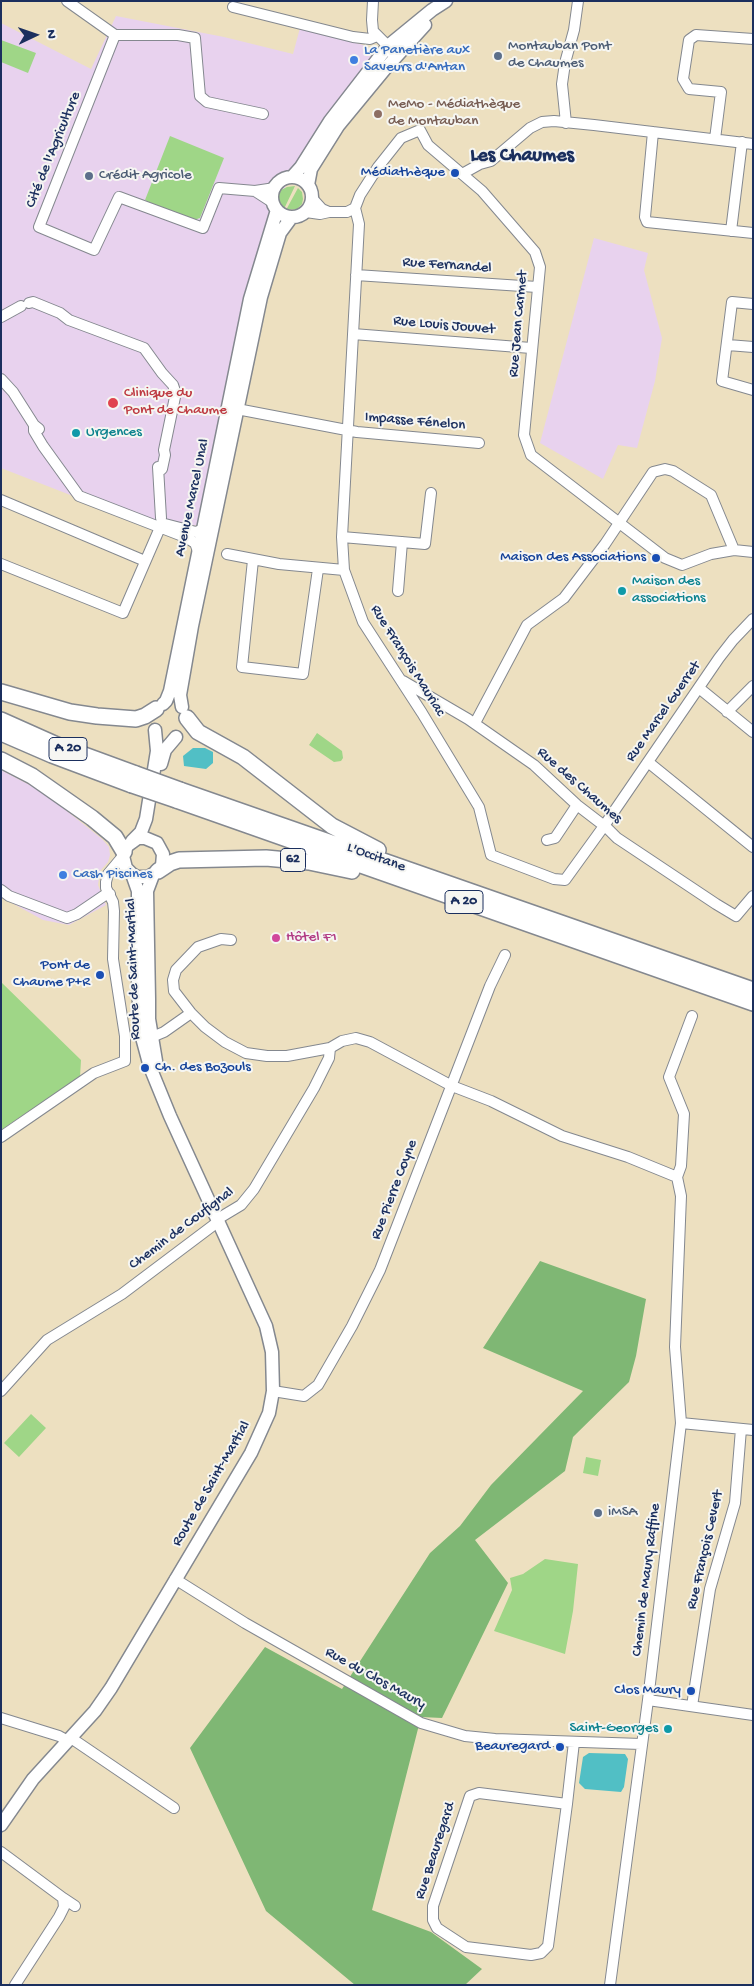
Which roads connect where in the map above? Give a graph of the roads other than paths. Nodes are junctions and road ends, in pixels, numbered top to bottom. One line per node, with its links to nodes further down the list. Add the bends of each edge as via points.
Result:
1 (67, 1): 7 (street)
2 (373, 1): 8 (street, via 373,31)
3 (446, 1): 10 (main road, via 405,32)
4 (450, 1): 10 (main road)
5 (578, 1): 12 (street, via 562,84)
6 (233, 7): 8 (street, via 353,37 370,39)
7 (115, 35): 11 (street, via 196,38 200,96 207,102); 22 (street, Cité de l'Agriculture, via 39,227 94,250 119,197 203,228 219,188)
8 (377, 36): 10 (street)
9 (753, 39): 14 (street, via 696,35 688,40 683,79 690,89 721,92)
10 (392, 52): 18 (main road, via 330,121); 20 (main road, via 338,126 311,169)
11 (264, 114)
12 (566, 122): 13 (street); 16 (street, via 542,122 530,128)
13 (653, 132): 14 (street); 29 (street, via 644,217 647,222)
14 (715, 139): 15 (street)
15 (748, 143): 29 (street)
16 (486, 163): 17 (street); 19 (street)
17 (462, 174): 19 (street, Rue Jean Carmet); 25 (street, Rue Jean Carmet, via 428,145 420,130 401,138)
18 (292, 177): 20 (main road); 21 (main road, via 281,180)
19 (471, 181): 32 (street, Rue Jean Carmet, via 535,252 540,267)
20 (308, 184): 23 (main road)
21 (275, 188): 22 (street, Cité de l'Agriculture); 24 (main road)
22 (255, 191): 24 (street, Cité de l'Agriculture)
23 (312, 198): 26 (main road); 27 (street)
24 (274, 206): 28 (main road); 35 (main road, Avenue Marcel Unal)
25 (351, 210): 27 (street); 31 (street, Rue François Mauriac, via 358,236)
26 (306, 212): 27 (street); 28 (main road)
27 (329, 212)
28 (291, 218): 42 (main road, Avenue Marcel Unal, via 280,233 261,297)
29 (731, 231): 30 (street)
30 (753, 233)
31 (356, 275): 32 (street, Rue Fernandel); 36 (street, Rue François Mauriac)
32 (537, 287): 39 (street, Rue Jean Carmet)
33 (753, 304): 37 (street, via 732,302)
34 (1, 317): 47 (street, via 33,302 69,320 144,348 173,384 175,390 162,469 159,471)
35 (244, 330): 42 (street, via 233,404); 49 (main road, Avenue Marcel Unal)
36 (353, 334): 39 (street, Rue Louis Jouvet); 43 (street, Rue François Mauriac)
37 (728, 345): 38 (street); 41 (street, via 722,381)
38 (753, 347)
39 (531, 348): 48 (street, Rue Jean Carmet, via 524,435 532,455)
40 (1, 379): 47 (street, via 13,392 34,425 34,431 79,496 140,521)
41 (753, 390)
42 (238, 410): 43 (street, Impasse Fénelon); 63 (main road, Avenue Marcel Unal)
43 (348, 430): 44 (street, Impasse Fénelon); 50 (street, Rue François Mauriac)
44 (479, 443)
45 (431, 492): 51 (street, via 425,544)
46 (1, 500): 57 (street)
47 (157, 523): 49 (street); 53 (street, via 190,539); 57 (street)
48 (619, 523): 52 (street, Rue Jean Carmet, via 665,558 682,565 711,554); 52 (street, via 649,479 657,470 665,469 710,495); 72 (street, via 564,598 528,625)
49 (200, 532): 53 (main road, Avenue Marcel Unal); 63 (street, via 206,544)
50 (342, 537): 51 (street); 60 (street, Rue François Mauriac)
51 (402, 542): 61 (street)
52 (734, 550): 54 (street)
53 (198, 551): 68 (main road, Avenue Marcel Unal, via 170,692)
54 (753, 552)
55 (227, 554): 56 (street)
56 (253, 560): 59 (street); 59 (street, via 242,667 303,674)
57 (145, 562): 58 (street, via 123,613)
58 (1, 564)
59 (318, 569): 60 (street)
60 (344, 570): 64 (street, Rue François Mauriac, via 363,622)
61 (398, 591)
62 (753, 618): 66 (street, Rue Marcel Guerret)
63 (192, 626): 70 (main road, Avenue Marcel Unal, via 180,696)
64 (402, 681): 72 (street, Rue des Chaumes); 81 (street, Rue François Mauriac, via 479,807 491,855 554,879 565,880)
65 (753, 686): 69 (street)
66 (699, 688): 69 (street); 78 (street, Rue Marcel Guerret)
67 (1, 692): 68 (highway, via 70,712 97,716 136,719)
68 (160, 706): 70 (main road, via 173,702); 73 (main road, via 152,719)
69 (726, 712): 74 (street)
70 (185, 713): 76 (main road, via 185,730); 89 (highway, via 198,732 243,757 332,826 403,861)
71 (1, 720): 79 (highway, L'Occitane / A 20)
72 (475, 723): 80 (street, Rue des Chaumes, via 534,765)
73 (155, 730): 76 (main road, via 164,737); 85 (main road, via 157,751 146,820 142,832)
74 (753, 732)
75 (1, 733): 79 (highway, L'Occitane / A 20, via 52,755)
76 (176, 737): 83 (main road, via 168,744 162,758 152,825)
77 (1, 760): 85 (highway, via 32,776 92,818)
78 (648, 762): 81 (street, Rue Marcel Guerret); 84 (street)
79 (134, 779): 89 (highway, L'Occitane / A 20, bridge)
80 (577, 805): 81 (street, Rue des Chaumes); 82 (street, via 555,838)
81 (604, 826): 92 (street, Rue des Chaumes, via 617,838 736,916)
82 (548, 840)
83 (157, 843): 85 (main road, via 145,838); 87 (main road, via 163,860)
84 (753, 847)
85 (126, 850): 86 (main road, via 124,862); 88 (street)
86 (130, 873): 87 (main road, via 142,878); 88 (street, via 114,873); 95 (main road, Route de Saint-Martial, via 138,891)
87 (156, 873): 89 (highway, 62, via 179,860 288,859 348,869 387,882); 100 (main road, Route de Saint-Martial, via 147,891)
88 (107, 878): 91 (street, via 106,888)
89 (428, 883): 96 (highway, L'Occitane / A 20); 97 (highway, L'Occitane / A 20)
90 (1, 890): 91 (street, via 66,918)
91 (110, 894): 106 (street, via 114,911 112,953 125,1036 124,1061 94,1073)
92 (753, 896)
93 (231, 940): 98 (street, via 221,939 198,947 176,970 174,991)
94 (506, 955): 104 (street, Rue Pierre Coyne, via 490,986)
95 (138, 980): 102 (main road, via 145,1030); 105 (main road, Route de Saint-Martial, via 140,1030)
96 (753, 990)
97 (753, 1002)
98 (191, 1013): 101 (street); 103 (street, via 204,1027 246,1053 287,1056)
99 (692, 1016): 107 (street, Chemin de Maury Raffine, via 669,1077 684,1114)
100 (149, 1019): 101 (street, via 157,1027); 102 (main road, Route de Saint-Martial)
101 (170, 1026): 102 (street)
102 (152, 1037): 105 (main road, Route de Saint-Martial)
103 (330, 1048): 104 (street, via 356,1038 370,1042); 108 (street, Chemin de Coufignal, via 329,1058 314,1088 254,1189 241,1205)
104 (452, 1086): 107 (street, via 562,1136); 110 (street, Rue Pierre Coyne, via 380,1270 318,1385 304,1396)
105 (161, 1093): 108 (main road, Route de Saint-Martial)
106 (1, 1137)
107 (678, 1177): 111 (street, Chemin de Maury Raffine, via 681,1196 675,1347)
108 (218, 1221): 109 (street, Chemin de Coufignal, via 122,1294 47,1340); 110 (main road, Route de Saint-Martial, via 266,1326 274,1370)
109 (1, 1391)
110 (273, 1391): 114 (main road, Route de Saint-Martial, via 269,1413 251,1454)
111 (681, 1423): 112 (street); 115 (street, Chemin de Maury Raffine)
112 (741, 1429): 113 (street); 116 (street, Rue François Cevert, via 735,1503 710,1588)
113 (753, 1430)
114 (175, 1579): 119 (main road, Route de Saint-Martial, via 111,1688); 120 (street, Rue du Clos Maury, via 245,1623 421,1723 465,1736)
115 (648, 1700): 116 (street); 121 (street, Chemin de Maury Raffine)
116 (692, 1706): 117 (street)
117 (753, 1715)
118 (1, 1718): 119 (street)
119 (70, 1740): 123 (street); 124 (main road, Route de Saint-Martial, via 33,1779)
120 (574, 1742): 121 (street, Rue du Clos Maury); 122 (street, Rue Beauregard)
121 (641, 1744): 129 (street, Chemin de Maury Raffine)
122 (567, 1804): 122 (street, Rue Beauregard, via 548,1946 541,1953 531,1955 466,1947 437,1928 433,1920 433,1906 470,1796 479,1793)
123 (174, 1808)
124 (1, 1825)
125 (1, 1852): 126 (street)
126 (64, 1898): 127 (street); 128 (street, via 59,1917)
127 (75, 1906)
128 (15, 1985)
129 (610, 1985)

